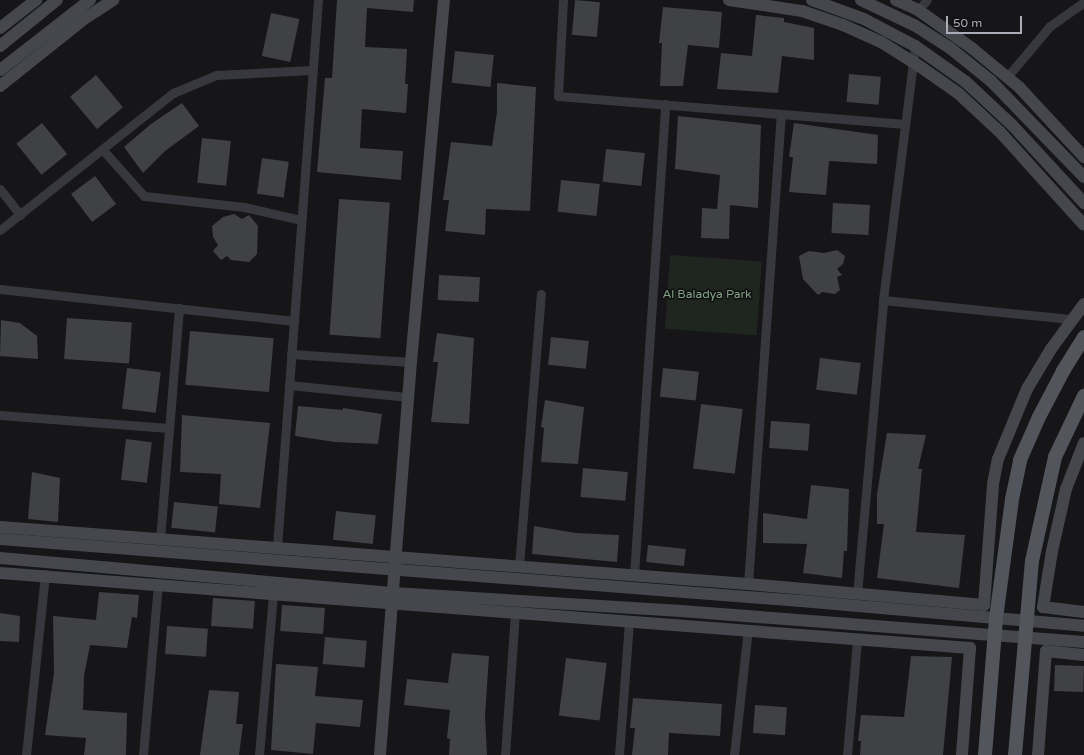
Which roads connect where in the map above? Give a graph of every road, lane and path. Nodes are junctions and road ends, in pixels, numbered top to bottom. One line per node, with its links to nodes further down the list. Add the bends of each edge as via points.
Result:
1 (36, 0): 15 (main road)
2 (57, 0): 16 (main road)
3 (90, 0): 19 (main road)
4 (113, 0): 22 (main road, via 84,19)
5 (318, 0): 20 (street)
6 (444, 0): 44 (main road)
7 (563, 0): 23 (street, via 558,96)
8 (729, 0): 18 (main road, via 802,11 843,24 881,42)
9 (812, 0): 17 (main road, via 864,19)
10 (861, 0): 28 (main road, via 914,25 950,48 991,81)
11 (896, 0): 14 (main road)
12 (927, 0): 14 (street)
13 (1084, 2): 21 (street, via 1050,26)
14 (918, 10): 21 (main road)
15 (0, 28)
16 (0, 46)
17 (915, 46): 18 (street); 30 (main road, via 966,82 1013,126)
18 (912, 61): 25 (street); 33 (main road, via 958,93 1000,132)
19 (0, 70)
20 (311, 70): 26 (street, via 216,75 173,92); 32 (street)
21 (1007, 77): 27 (main road)
22 (0, 86)
23 (665, 104): 24 (street); 60 (street)
24 (782, 114): 25 (street); 62 (street)
25 (906, 124): 37 (street)
26 (102, 149): 31 (street); 32 (street, via 144,196 244,207)
27 (1084, 157)
28 (1084, 177)
29 (0, 189): 31 (street)
30 (1084, 203)
31 (20, 215): 34 (street)
32 (301, 220): 41 (street)
33 (1084, 225)
34 (0, 230)
35 (0, 289): 39 (street)
36 (541, 294): 57 (street)
37 (883, 300): 40 (street); 64 (street)
38 (1084, 304): 40 (main road)
39 (179, 308): 41 (street); 49 (street)
40 (1071, 319): 64 (main road, via 1027,389 998,459 993,484 984,605)
41 (294, 321): 43 (street)
42 (1084, 337): 68 (main road, via 1049,397 1020,460 1012,499)
43 (291, 354): 44 (street); 45 (street)
44 (411, 362): 47 (main road)
45 (289, 385): 47 (street); 54 (street)
46 (1084, 396): 69 (main road, via 1055,457 1032,561)
47 (408, 398): 56 (main road)
48 (0, 415): 49 (street)
49 (169, 428): 53 (street)
50 (1084, 443): 66 (main road, via 1066,490 1043,607)
51 (0, 527): 53 (main road)
52 (0, 539): 56 (main road)
53 (160, 539): 54 (main road)
54 (277, 547): 56 (main road)
55 (0, 558): 65 (main road)
56 (396, 564): 57 (main road); 65 (main road); 68 (main road)
57 (519, 566): 60 (main road)
58 (0, 573): 59 (main road)
59 (45, 574): 61 (main road); 78 (street)
60 (634, 575): 62 (main road)
61 (158, 583): 63 (main road); 79 (street)
62 (748, 584): 64 (main road)
63 (273, 594): 65 (main road); 80 (street)
64 (857, 594)
65 (393, 598): 67 (main road); 73 (main road, via 681,611); 81 (main road)
66 (1084, 612)
67 (515, 613): 70 (main road); 82 (street)
68 (996, 618): 69 (main road); 73 (main road)
69 (1026, 620): 71 (main road); 74 (main road)
70 (629, 622): 72 (main road); 83 (street)
71 (1084, 626)
72 (748, 629): 75 (main road); 84 (street)
73 (995, 636): 74 (main road); 87 (main road)
74 (1024, 638): 76 (main road); 88 (main road)
75 (857, 640): 85 (street); 86 (main road, via 970,648)
76 (1084, 642)
77 (1084, 655): 89 (main road, via 1046,651)
78 (26, 755)
79 (143, 755)
80 (259, 755)
81 (380, 755)
82 (504, 755)
83 (620, 755)
84 (734, 755)
85 (847, 755)
86 (962, 755)
87 (985, 755)
88 (1016, 755)
89 (1038, 755)

